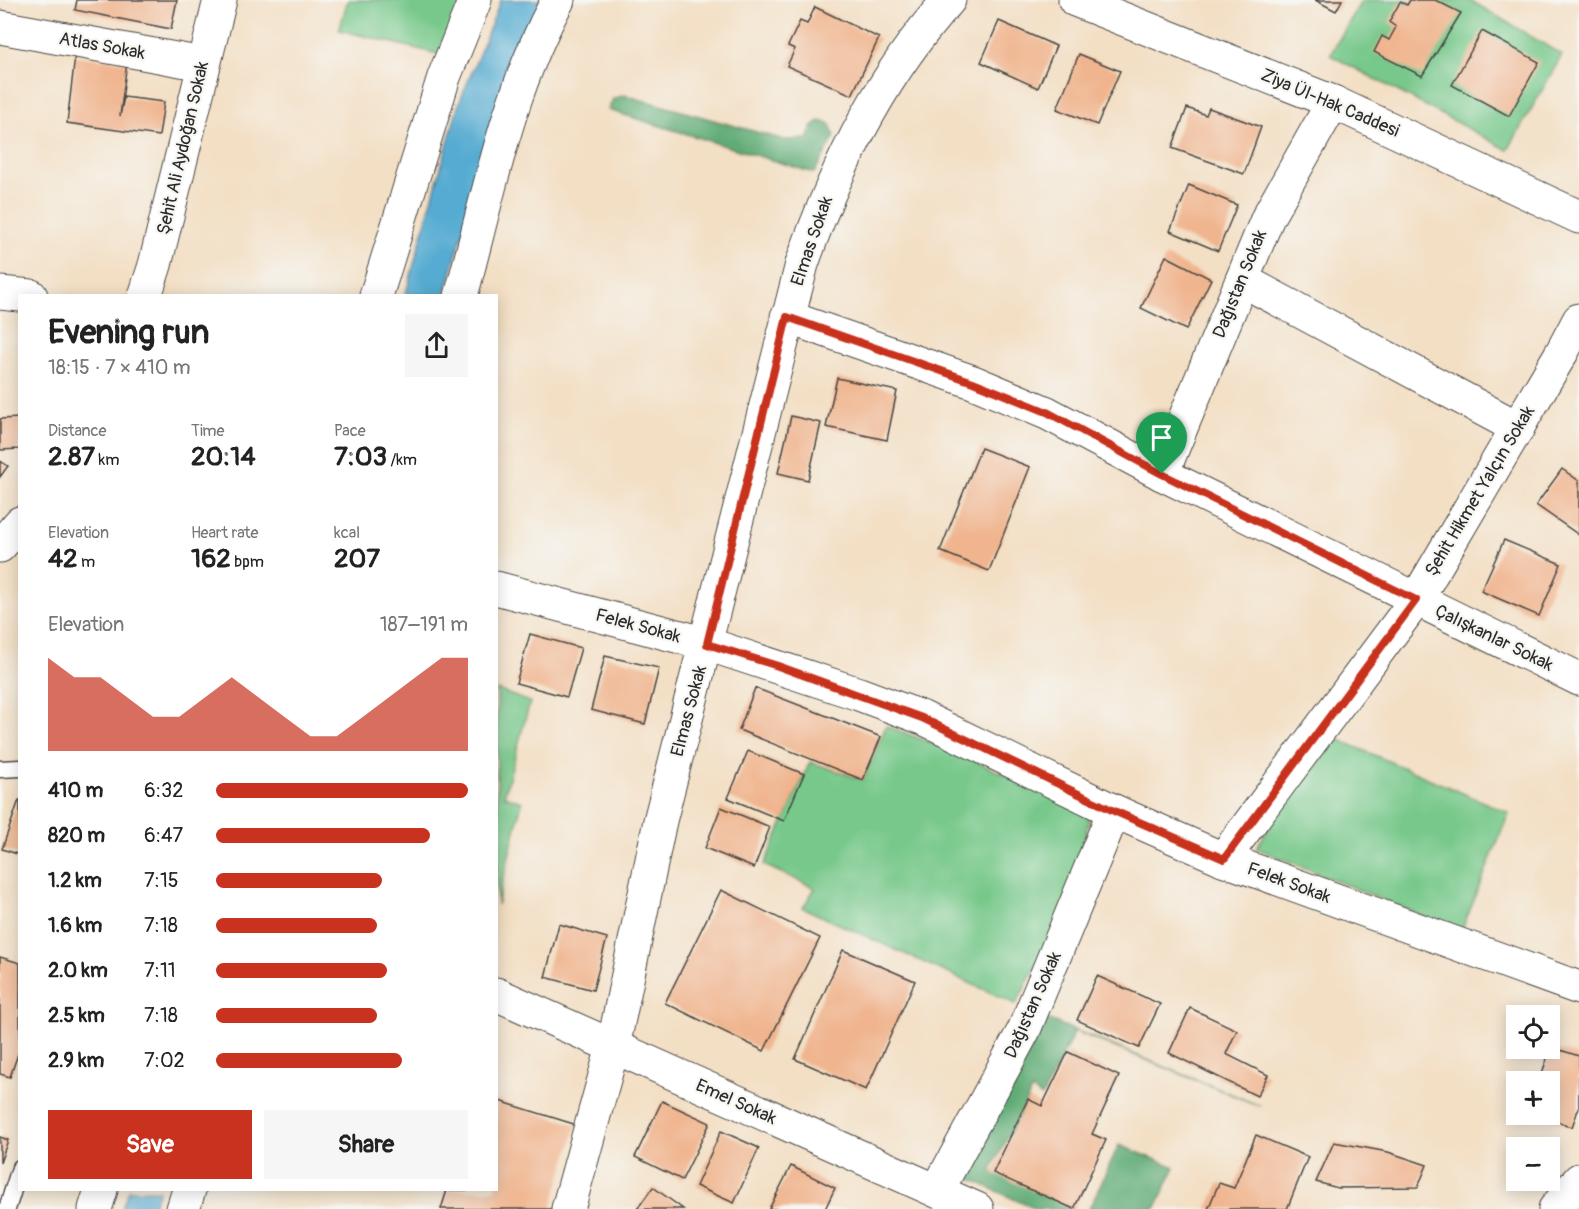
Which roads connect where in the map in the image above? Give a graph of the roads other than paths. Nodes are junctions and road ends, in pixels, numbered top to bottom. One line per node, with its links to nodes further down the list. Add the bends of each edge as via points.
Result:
1 (220, 0): 7 (street, Şehit Ali Aydoğan Sokak)
2 (475, 0): 13 (street, via 444,77)
3 (558, 0): 14 (street, via 512,108)
4 (949, 0): 16 (street, Elmas Sokak, via 894,72 856,137 815,227)
5 (1076, 0): 8 (street, Ziya Ül-Hak Caddesi)
6 (0, 27): 7 (street, Atlas Sokak)
7 (203, 64): 12 (street, Şehit Ali Aydoğan Sokak)
8 (1333, 102): 9 (street, Ziya Ül-Hak Caddesi); 10 (street, Dağıstan Sokak, via 1268,217)
9 (1579, 217)
10 (1242, 280): 18 (street); 19 (street, Dağıstan Sokak)
11 (0, 293): 15 (street)
12 (146, 294)
13 (377, 294)
14 (462, 294)
15 (18, 295)
16 (787, 317): 19 (street, Çalışkanlar Sokak, via 1026,404); 24 (street, Elmas Sokak)
17 (1579, 320): 18 (street, Şehit Hikmet Yalçın Sokak)
18 (1518, 428): 23 (street, Şehit Hikmet Yalçın Sokak)
19 (1162, 474): 23 (street, Çalışkanlar Sokak)
20 (18, 525): 21 (street)
21 (0, 546)
22 (498, 589): 24 (street, Felek Sokak)
23 (1416, 600): 25 (street, Çalışkanlar Sokak); 29 (street, Şehit Hikmet Yalçın Sokak)
24 (707, 644): 28 (street, Felek Sokak, via 922,718); 32 (street, Elmas Sokak, via 660,821)
25 (1579, 680)
26 (18, 768): 27 (lane)
27 (0, 769)
28 (1114, 811): 29 (street, Felek Sokak); 37 (street, Dağıstan Sokak, via 1024,1030)
29 (1224, 859): 30 (street, Felek Sokak)
30 (1579, 988)
31 (498, 995): 32 (street, Emel Sokak)
32 (613, 1047): 37 (street, Emel Sokak); 41 (street, Elmas Sokak)
33 (18, 1174): 38 (lane)
34 (1579, 1180): 43 (street)
35 (101, 1191): 39 (street)
36 (189, 1191): 40 (street)
37 (937, 1191): 42 (street, Emel Sokak)
38 (7, 1209)
39 (94, 1209)
40 (183, 1209)
41 (568, 1209)
42 (977, 1209)
43 (1555, 1209)

